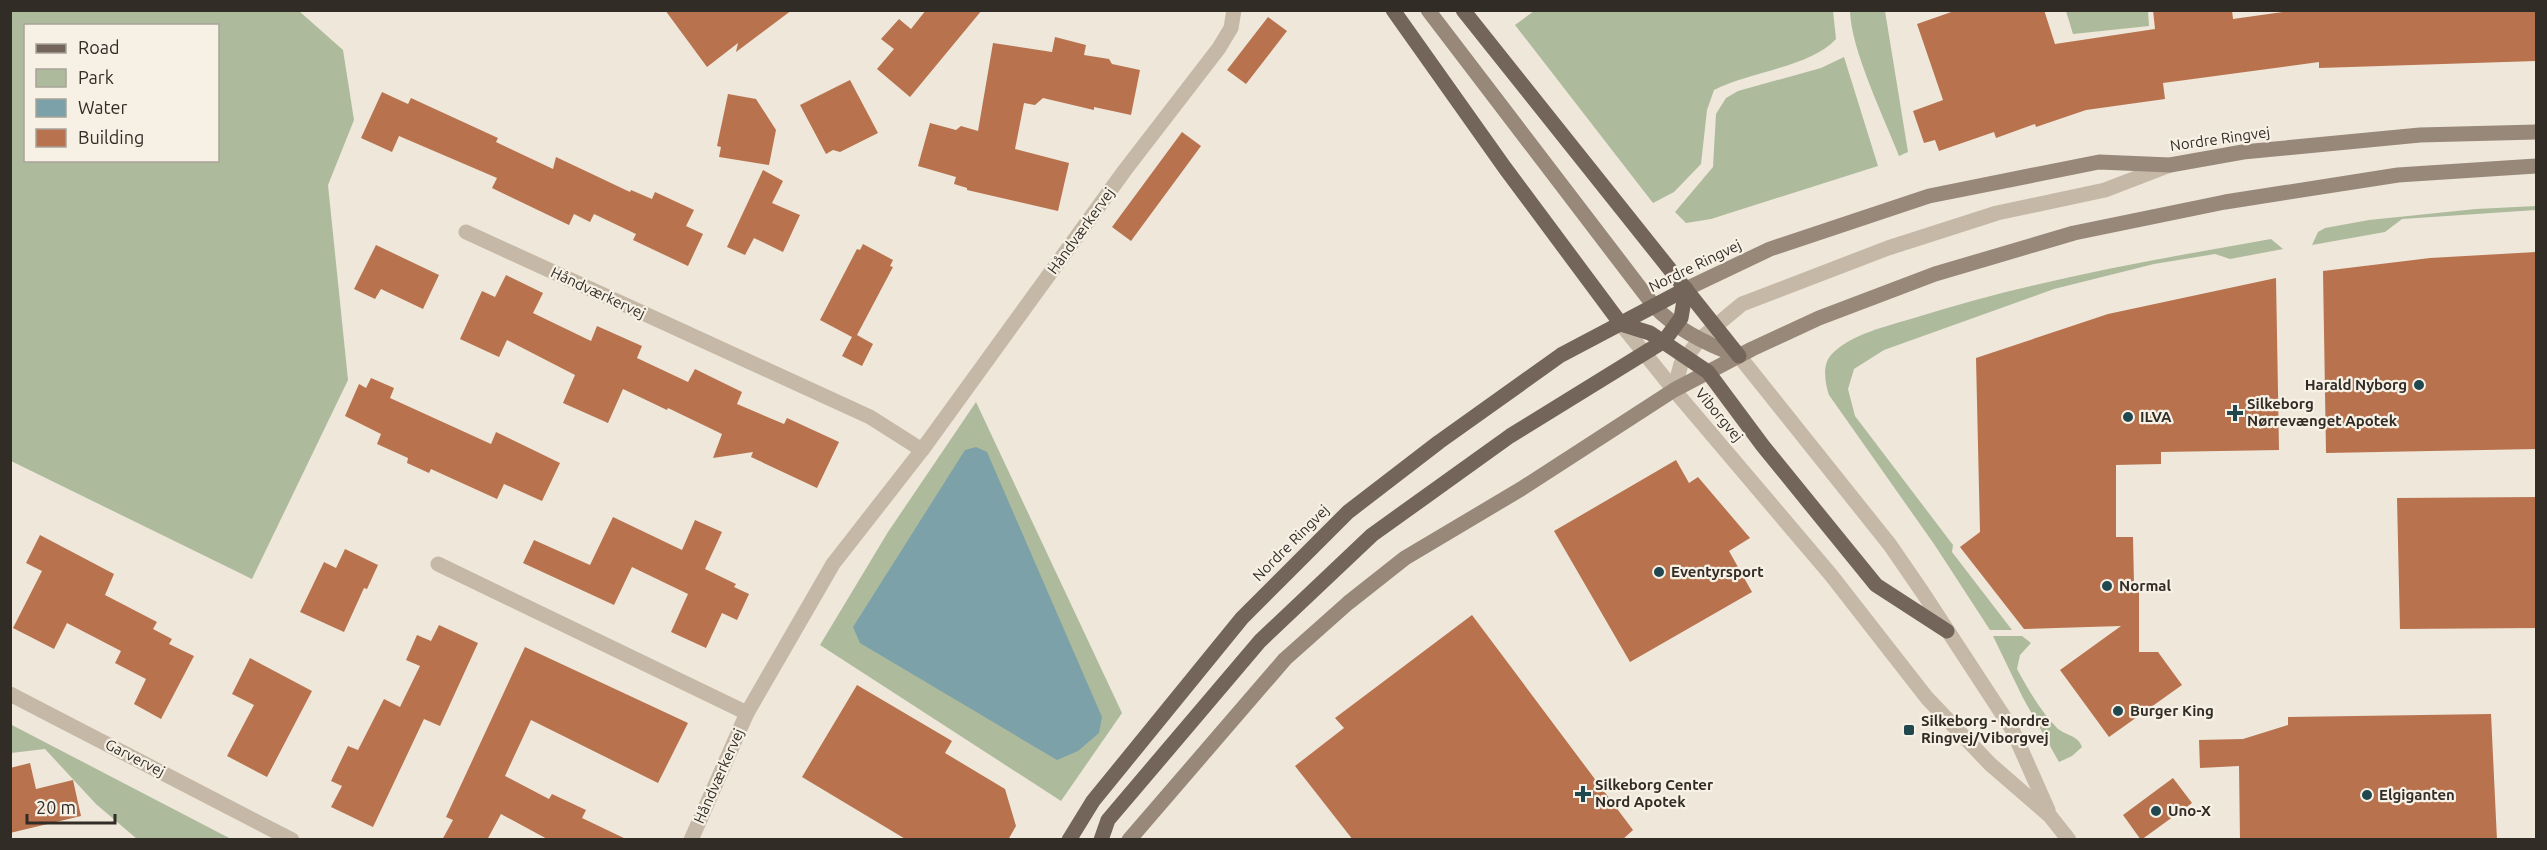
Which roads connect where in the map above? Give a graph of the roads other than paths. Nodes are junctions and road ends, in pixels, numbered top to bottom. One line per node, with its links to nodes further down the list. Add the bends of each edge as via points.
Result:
1 (1234, 10): 21 (street, Håndværkervej, via 1231,28 1219,48 1125,170)
2 (1393, 10): 11 (main road, Viborgvej)
3 (1428, 10): 10 (main road)
4 (1463, 10): 9 (main road, Viborgvej)
5 (2536, 132): 6 (main road, Nordre Ringvej, via 2420,135 2243,152)
6 (2170, 165): 9 (main road, Nordre Ringvej, via 2099,162 1929,196 1770,249); 13 (street, via 2105,190 1997,213 1888,248 1742,304)
7 (2536, 166): 18 (main road, via 2398,175 2225,202 2074,233 1925,278 1819,318)
8 (466, 232): 21 (street, Håndværkervej, via 870,417)
9 (1686, 289): 10 (main road, Nordre Ringvej); 12 (main road); 13 (main road, Viborgvej)
10 (1654, 306): 11 (main road, Nordre Ringvej); 12 (main road)
11 (1621, 324): 15 (main road, via 1637,327); 16 (street, Viborgvej); 29 (main road, Nordre Ringvej, via 1561,356 1348,512 1242,618 1093,801)
12 (1677, 325): 14 (main road); 15 (main road)
13 (1715, 326): 14 (street); 18 (main road, Viborgvej)
14 (1700, 339): 17 (street); 18 (main road)
15 (1664, 341): 16 (main road); 17 (main road)
16 (1645, 354): 20 (street, Viborgvej); 30 (main road, via 1510,436 1372,535 1260,641 1108,820)
17 (1687, 356): 19 (main road); 20 (street)
18 (1739, 356): 19 (main road); 23 (street, Viborgvej, via 1890,545)
19 (1708, 372): 20 (main road); 23 (main road, via 1876,585)
20 (1674, 390): 26 (street, Viborgvej, via 1831,575 1927,698 1990,764); 31 (main road, via 1405,558 1348,603 1285,659)
21 (922, 450): 25 (street, Håndværkervej, via 833,564)
22 (438, 564): 25 (street, Håndværkervej)
23 (1947, 630): 26 (street, Viborgvej, via 2012,729)
24 (10, 694): 27 (street, Garvervej)
25 (747, 713): 28 (street, Håndværkervej)
26 (2050, 816): 32 (street, Viborgvej)
27 (292, 840)
28 (691, 840)
29 (1069, 840)
30 (1101, 840)
31 (1129, 840)
32 (2069, 840)

